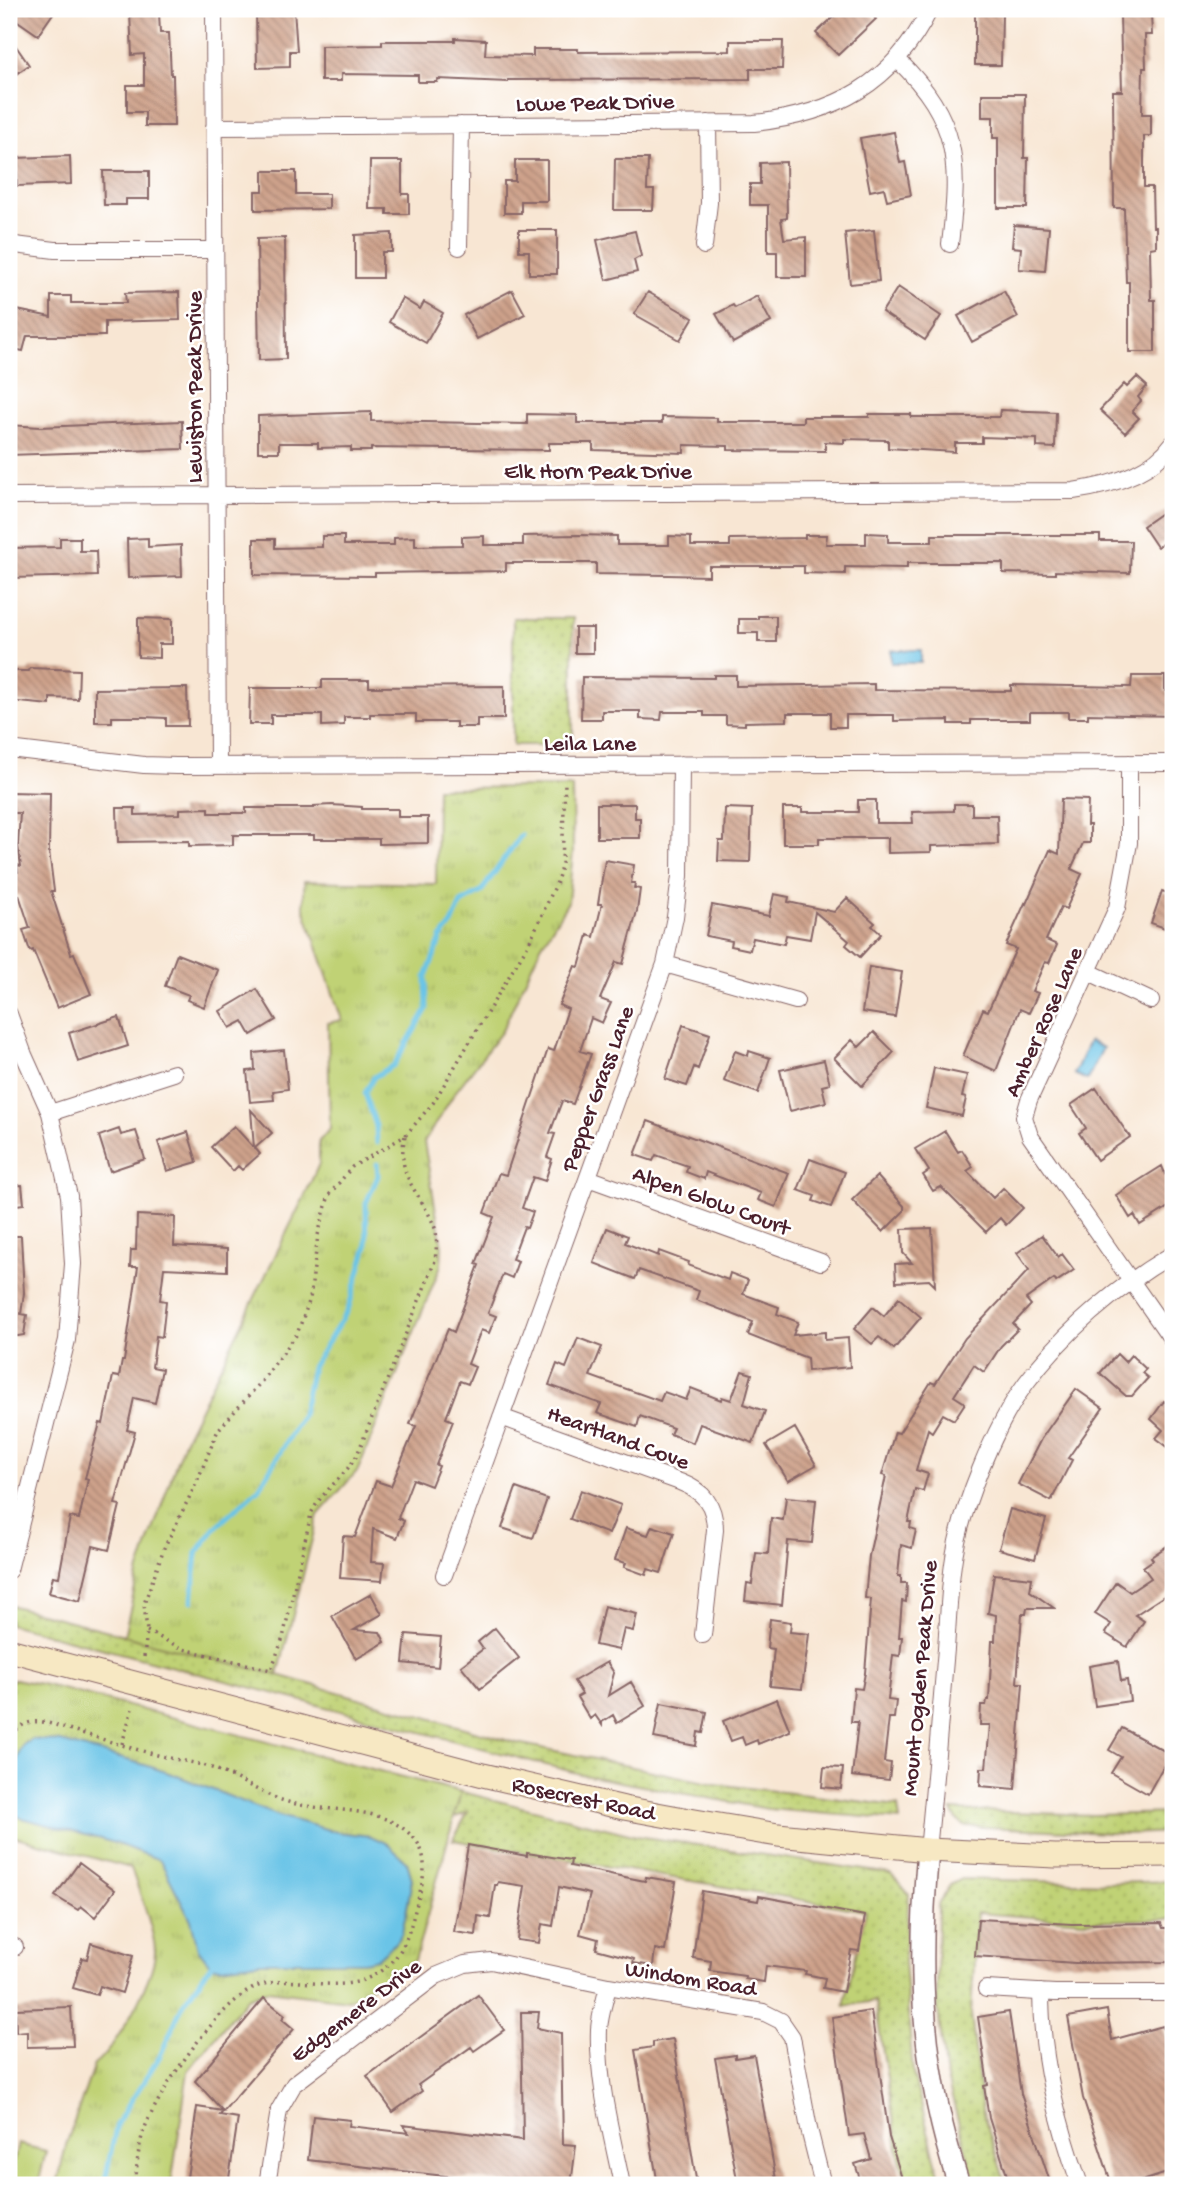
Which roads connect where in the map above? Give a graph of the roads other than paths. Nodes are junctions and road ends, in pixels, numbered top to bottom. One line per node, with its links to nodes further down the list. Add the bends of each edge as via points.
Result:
1 (214, 9): 6 (street, Lewiston Peak Drive)
2 (930, 9): 3 (street, Lowe Peak Drive)
3 (898, 60): 4 (street, Lowe Peak Drive, via 844,100 815,111 784,120); 7 (street, via 927,92 952,144 956,174)
4 (708, 123): 5 (street, Lowe Peak Drive); 9 (street, via 709,203)
5 (461, 125): 6 (street, Lowe Peak Drive); 10 (street)
6 (214, 127): 11 (street, Lewiston Peak Drive)
7 (950, 244)
8 (15, 245): 11 (street, via 55,250)
9 (704, 246)
10 (460, 247)
11 (215, 250): 13 (street, Lewiston Peak Drive)
12 (1173, 443): 13 (street, Elk Horn Peak Drive, via 1126,479 1073,491)
13 (217, 495): 14 (street, Elk Horn Peak Drive); 19 (street, Lewiston Peak Drive)
14 (9, 496)
15 (9, 749): 19 (street, Leila Lane, via 144,765)
16 (1129, 763): 17 (street, Leila Lane); 18 (street, Leila Lane); 21 (street, Amber Rose Lane, via 1125,873 1117,908)
17 (1173, 763)
18 (681, 764): 19 (street, Leila Lane); 20 (street, Pepper Grass Lane, via 680,876)
19 (218, 766)
20 (665, 964): 23 (street); 27 (street, Pepper Grass Lane)
21 (1088, 972): 22 (street); 30 (street, Amber Rose Lane, via 1024,1117 1030,1136)
22 (1150, 1000)
23 (796, 1001)
24 (9, 1014): 26 (street)
25 (174, 1073): 26 (street)
26 (50, 1113): 33 (street, via 69,1196 73,1264 67,1340)
27 (588, 1178): 29 (street, Alpen Glow Court); 32 (street, Pepper Grass Lane)
28 (1173, 1254): 30 (street, Mount Ogden Peak Drive)
29 (821, 1262)
30 (1130, 1280): 31 (street, Amber Rose Lane); 37 (street, Mount Ogden Peak Drive, via 1072,1332 1026,1384 994,1438 968,1500 953,1563)
31 (1173, 1341)
32 (501, 1417): 34 (street, Pepper Grass Lane); 35 (street, Heartland Cove, via 701,1492 715,1524)
33 (9, 1570)
34 (444, 1574)
35 (703, 1635)
36 (9, 1650): 37 (main road, Rosecrest Road, via 624,1808 778,1835)
37 (928, 1850): 38 (main road, Rosecrest Road); 47 (street, Mount Ogden Peak Drive, via 922,1952 924,2023 936,2101)
38 (1173, 1855)
39 (465, 1964): 40 (street, Windom Road, via 491,1961); 44 (street, Edgemere Drive, via 436,1976 294,2084 279,2110)
40 (608, 1986): 45 (street, via 600,2027 601,2063); 46 (street, Windom Road, via 763,2012 781,2021 794,2043)
41 (986, 1989): 42 (street)
42 (1041, 1992): 43 (street); 48 (street, via 1051,2083)
43 (1173, 1993)
44 (267, 2185)
45 (622, 2185)
46 (823, 2185)
47 (959, 2185)
48 (1080, 2185)

